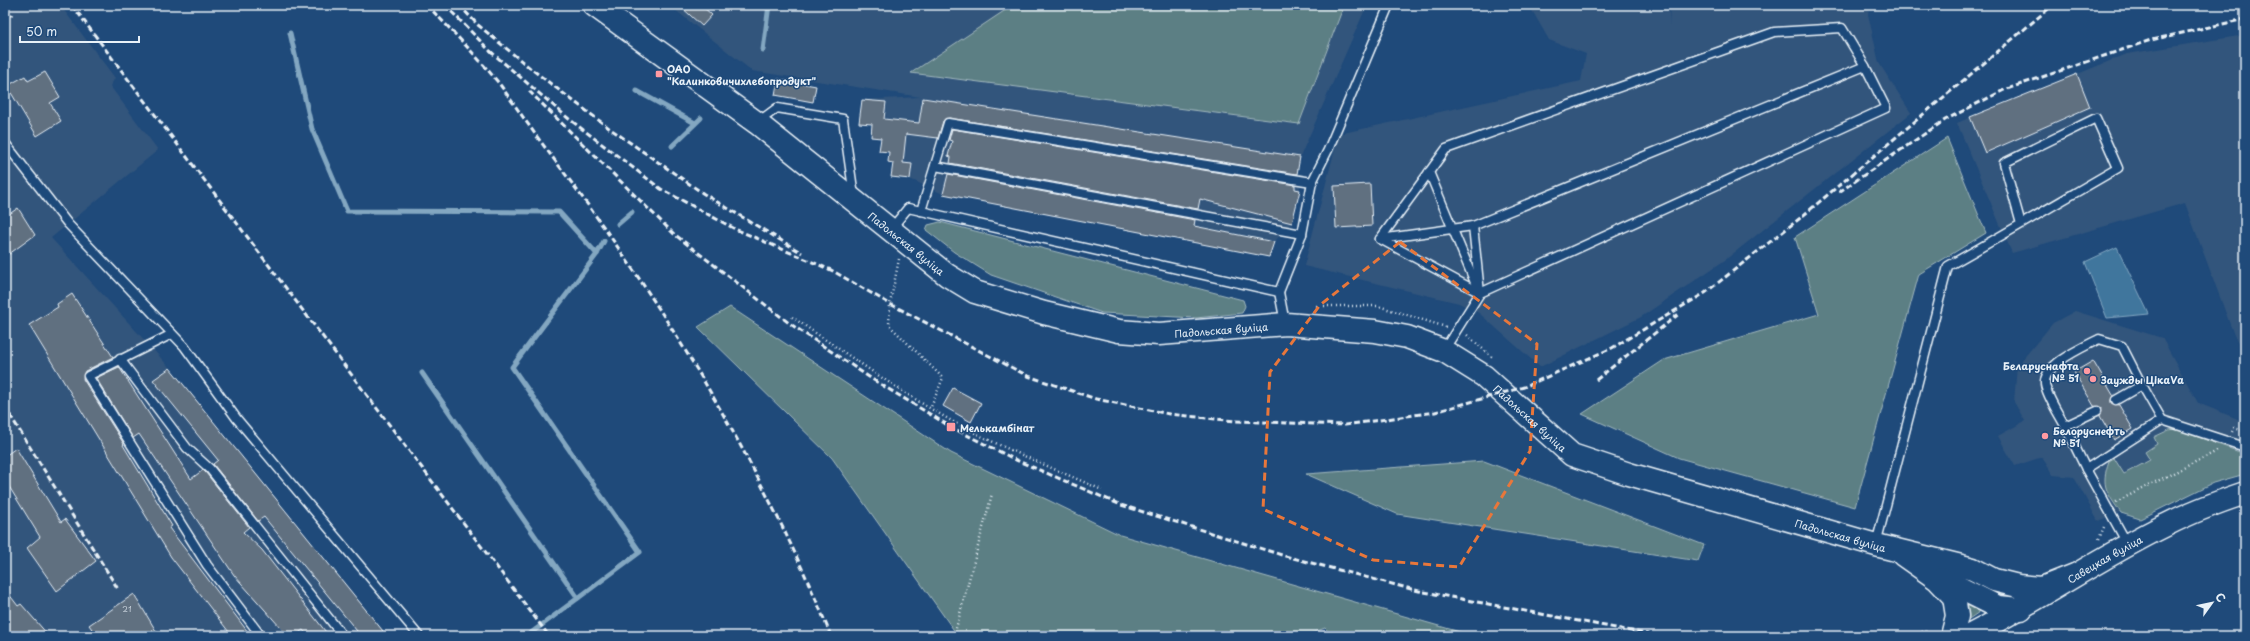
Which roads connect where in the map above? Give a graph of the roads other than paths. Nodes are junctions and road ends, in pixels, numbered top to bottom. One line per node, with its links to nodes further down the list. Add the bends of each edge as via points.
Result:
1 (594, 5): 4 (main road, Падольская вуліца)
2 (1390, 5): 8 (lane)
3 (1865, 66): 7 (lane, via 1842,28 1774,32 1446,149); 12 (lane); 18 (lane, via 1886,108)
4 (757, 123): 9 (main road, Падольская вуліца); 9 (lane, via 777,108 843,119)
5 (5, 143): 20 (lane, via 68,224)
6 (936, 166): 8 (lane, via 948,123); 10 (lane); 15 (lane)
7 (1429, 172): 13 (lane); 16 (lane)
8 (1312, 182): 15 (lane)
9 (855, 201): 14 (main road, Падольская вуліца)
10 (921, 211): 14 (lane, via 908,208); 17 (lane)
11 (2021, 224): 11 (lane, via 2118,168 2096,118 2004,163); 32 (lane, via 1948,266)
12 (1473, 226): 13 (lane); 18 (lane)
13 (1453, 229): 16 (lane); 18 (lane)
14 (896, 234): 19 (main road, Падольская вуліца, via 947,275 975,292 1044,313 1119,331 1159,334)
15 (1302, 234): 17 (lane)
16 (1380, 239): 18 (lane)
17 (1279, 292): 19 (lane)
18 (1480, 293): 21 (lane)
19 (1286, 324): 21 (main road, Падольская вуліца, via 1375,331 1407,337)
20 (172, 334): 22 (lane); 41 (lane, via 184,346 237,419)
21 (1444, 351): 32 (main road, Падольская вуліца, via 1484,376 1572,455 1629,474)
22 (120, 359): 39 (lane, via 88,376 207,565); 40 (lane, via 187,448 210,469)
23 (2142, 385): 24 (lane); 26 (lane); 27 (lane, via 2122,346 2099,338 2058,362 2047,373 2045,385)
24 (2116, 400)
25 (2097, 411): 27 (lane)
26 (2162, 420): 28 (lane, via 2227,439); 29 (lane)
27 (2065, 426): 29 (lane)
28 (2245, 447)
29 (2086, 469): 31 (lane)
30 (2245, 493): 31 (main road, Савецкая вуліца, via 2166,525)
31 (2129, 546): 35 (main road, Савецкая вуліца)
32 (1886, 547): 33 (main road, Падольская вуліца); 34 (main road, Падольская вуліца)
33 (1924, 569): 36 (main road); 42 (main road, Падольская вуліца, via 1938,579 1954,597 1958,616)
34 (1973, 569): 35 (main road, Падольская вуліца, via 1994,580 2042,588); 36 (main road, via 1995,594)
35 (2075, 575): 37 (main road, Савецкая вуліца)
36 (1998, 607): 37 (main road); 38 (main road, via 1994,618)
37 (2021, 609): 38 (main road, Савецкая вуліца)
38 (1975, 633)
39 (261, 636)
40 (343, 636)
41 (418, 636)
42 (1952, 636)

